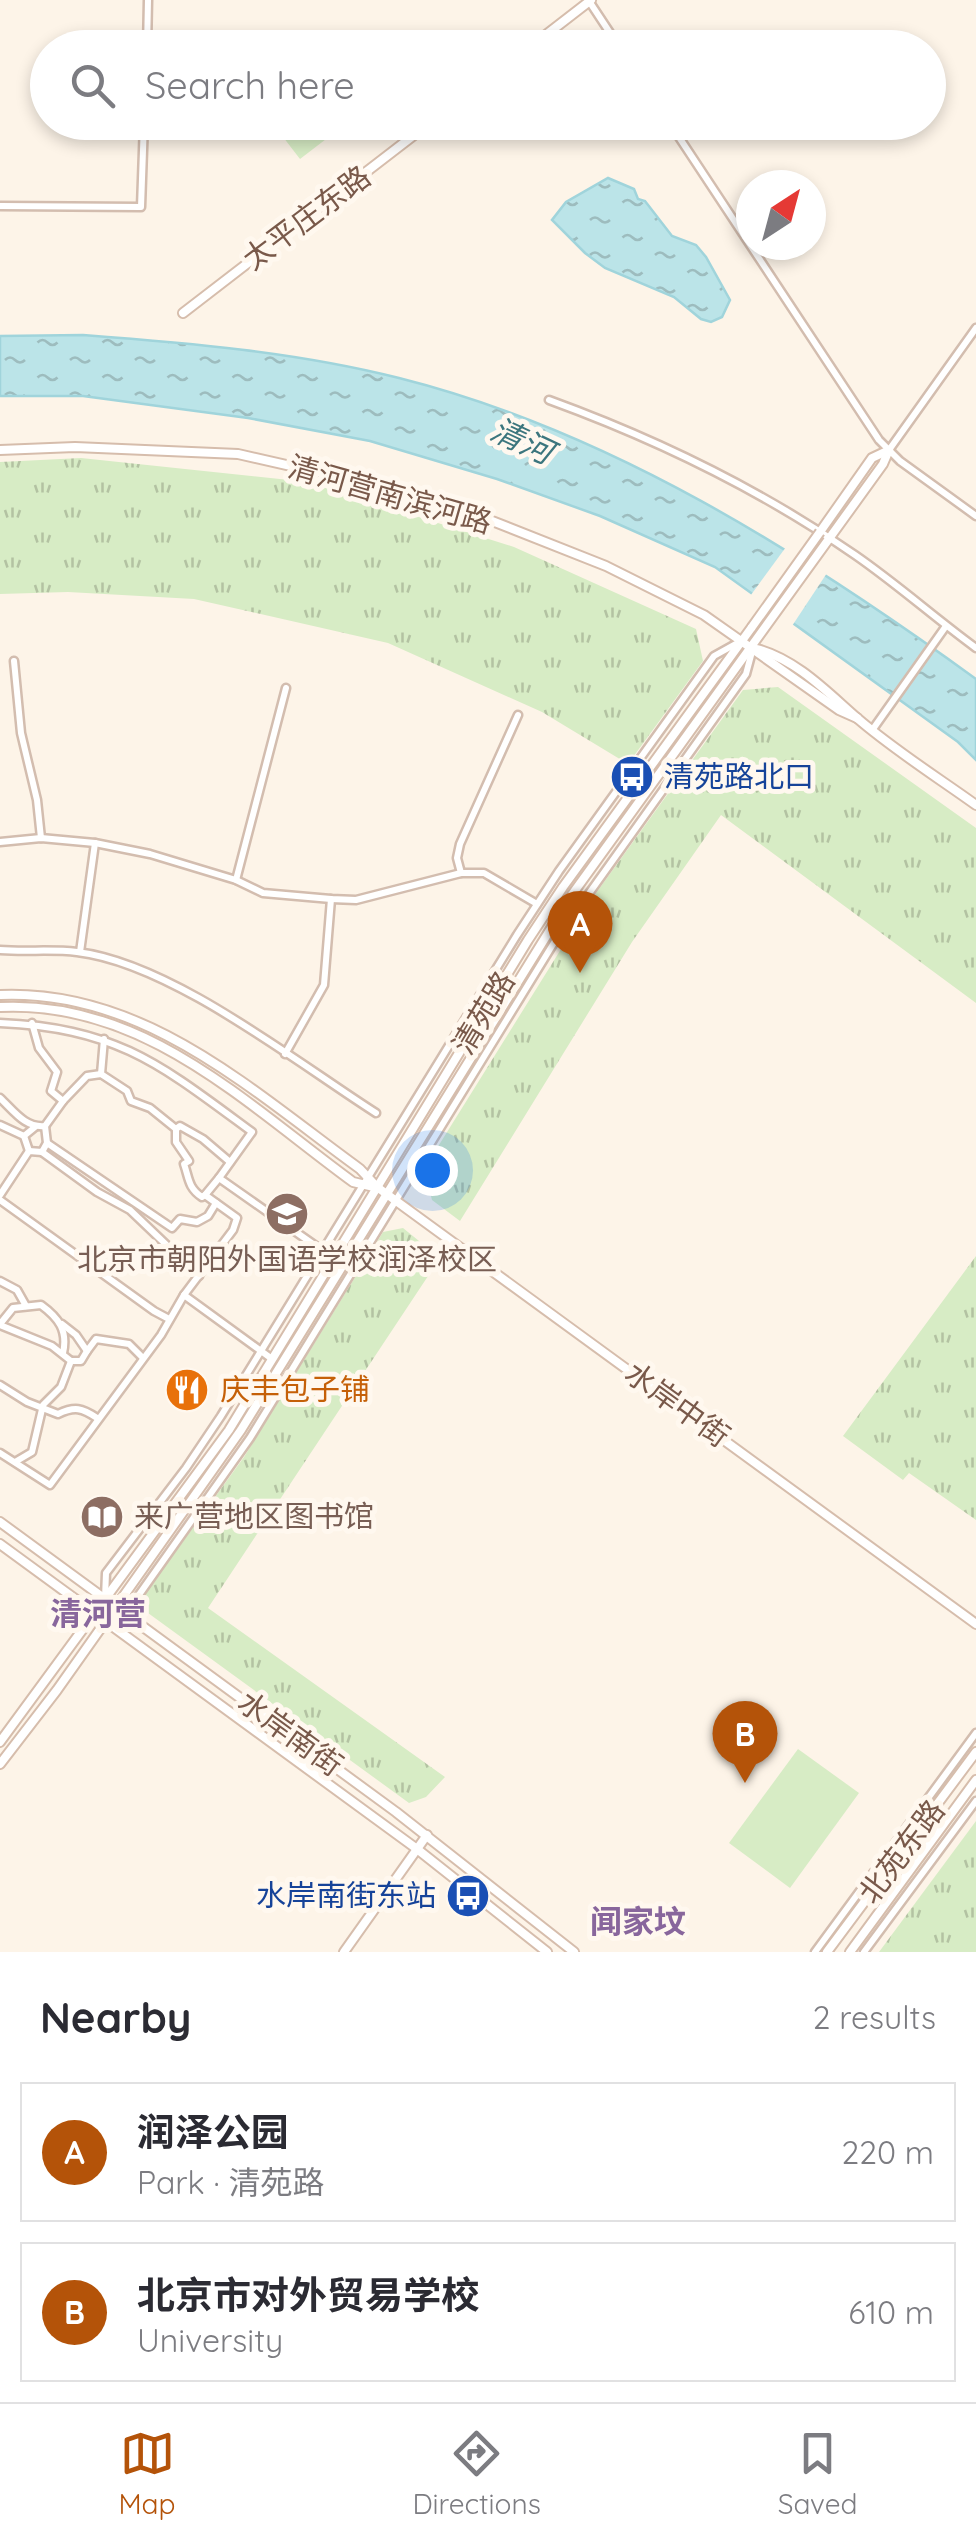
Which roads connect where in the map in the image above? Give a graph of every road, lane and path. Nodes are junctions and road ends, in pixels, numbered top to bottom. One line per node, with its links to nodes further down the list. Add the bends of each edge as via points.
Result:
1 (148, 0): 3 (street)
2 (589, 0): 4 (street); 5 (street)
3 (147, 30)
4 (552, 30)
5 (608, 30)
6 (143, 140): 9 (street, via 141,207)
7 (408, 140): 10 (street, 太平庄东路)
8 (682, 140): 14 (street)
9 (0, 206)
10 (183, 313)
11 (976, 328): 14 (street)
12 (549, 400): 16 (street, via 743,485)
13 (0, 450): 18 (street, 清河营南滨河路, via 238,454 370,484 482,517 606,566)
14 (889, 450): 15 (street); 16 (street, 清苑路); 18 (street, 清苑路, bridge, via 872,458)
15 (976, 516)
16 (830, 539): 17 (street); 19 (street, 清苑路)
17 (946, 626): 20 (street); 24 (street)
18 (742, 640): 19 (street, 清河营南滨河路); 32 (street, via 714,656); 56 (street, 清苑路, via 563,887)
19 (752, 648): 24 (street); 58 (street, 清苑路, via 571,896); 60 (street, via 746,674 556,941)
20 (976, 648)
21 (14, 661): 26 (street)
22 (286, 688): 30 (street)
23 (518, 716): 29 (street, via 460,844)
24 (872, 730): 25 (street)
25 (976, 805)
26 (41, 838): 27 (street); 28 (street)
27 (0, 842)
28 (95, 843): 30 (street); 34 (street)
29 (461, 874): 31 (street, via 356,900); 32 (street, via 484,872)
30 (236, 880): 31 (street, via 263,893)
31 (331, 899): 40 (street, via 324,986)
32 (537, 904): 55 (street)
33 (0, 950): 34 (street)
34 (80, 952): 40 (street, via 202,999)
35 (0, 995): 55 (street, 水岸中街, via 73,999 163,1031)
36 (0, 1007): 55 (street, 水岸中街, via 99,1018 164,1045 353,1182)
37 (0, 1023): 38 (street)
38 (32, 1023): 39 (street); 43 (street, via 39,1048 57,1072 51,1090)
39 (104, 1039): 41 (street); 53 (street, via 177,1076 252,1132)
40 (285, 1054): 44 (street)
41 (101, 1074): 43 (street, via 87,1076); 48 (street)
42 (0, 1098): 46 (street)
43 (63, 1100): 47 (street)
44 (376, 1113)
45 (0, 1125): 49 (street)
46 (35, 1126): 47 (street); 49 (street)
47 (45, 1126): 50 (street)
48 (176, 1128): 53 (street, via 203,1139); 57 (street, via 189,1184)
49 (24, 1136): 51 (street)
50 (47, 1144): 52 (street); 61 (street, via 172,1228 180,1219 198,1222)
51 (30, 1152): 52 (street); 59 (street)
52 (42, 1152): 64 (street, via 130,1210)
53 (230, 1162): 54 (street)
54 (219, 1178): 57 (street); 62 (street)
55 (366, 1181): 56 (street, 水岸中街); 62 (street)
56 (377, 1187): 58 (street, 水岸中街); 63 (street, 清苑路)
57 (205, 1195): 61 (street)
58 (387, 1195): 60 (street, 水岸中街); 85 (street, 清苑路, via 241,1430)
59 (0, 1198): 68 (street)
60 (396, 1201): 85 (street, via 250,1438 136,1598); 88 (street, 水岸中街)
61 (216, 1202): 64 (street, via 237,1218)
62 (323, 1251): 63 (street); 72 (street)
63 (333, 1258): 75 (street, 清苑路)
64 (199, 1276): 66 (street)
65 (0, 1280): 67 (street)
66 (184, 1295): 68 (street); 72 (street)
67 (26, 1306): 69 (street, via 13,1308); 70 (street, via 41,1305)
68 (170, 1318): 74 (street)
69 (0, 1324): 73 (street)
70 (61, 1324): 71 (street); 73 (street)
71 (87, 1351): 74 (street, via 96,1339 121,1342); 76 (street)
72 (261, 1351): 75 (street); 84 (street, via 194,1458 106,1573)
73 (63, 1354): 76 (street)
74 (143, 1358): 79 (street)
75 (272, 1359): 84 (street, 清苑路, via 230,1430)
76 (71, 1361): 78 (street, via 61,1388)
77 (0, 1385): 78 (street)
78 (43, 1405): 79 (street, via 58,1414 84,1409); 81 (street, via 32,1452)
79 (97, 1419): 81 (street, via 50,1486)
80 (0, 1453): 81 (street)
81 (15, 1462)
82 (0, 1522): 84 (street, 水岸南街)
83 (0, 1544): 86 (street, 水岸南街)
84 (106, 1599): 85 (street, 水岸南街); 86 (street, 清苑路)
85 (116, 1608): 87 (street, 清苑路); 96 (street, 水岸南街)
86 (95, 1613): 87 (street, 水岸南街); 90 (street, 清苑路)
87 (106, 1621): 92 (street, 清苑路); 97 (street, 水岸南街)
88 (976, 1624)
89 (976, 1733): 101 (street)
90 (0, 1742)
91 (976, 1752): 102 (street, 北苑东路)
92 (0, 1764)
93 (976, 1780): 95 (street, 北苑东路)
94 (976, 1798): 95 (street); 104 (street)
95 (958, 1804): 103 (street, 北苑东路)
96 (427, 1835): 97 (street); 100 (street, 水岸南街)
97 (417, 1850): 98 (street); 99 (street, 水岸南街)
98 (344, 1952)
99 (547, 1952)
100 (574, 1952)
101 (816, 1952)
102 (827, 1952)
103 (850, 1952)
104 (864, 1952)

